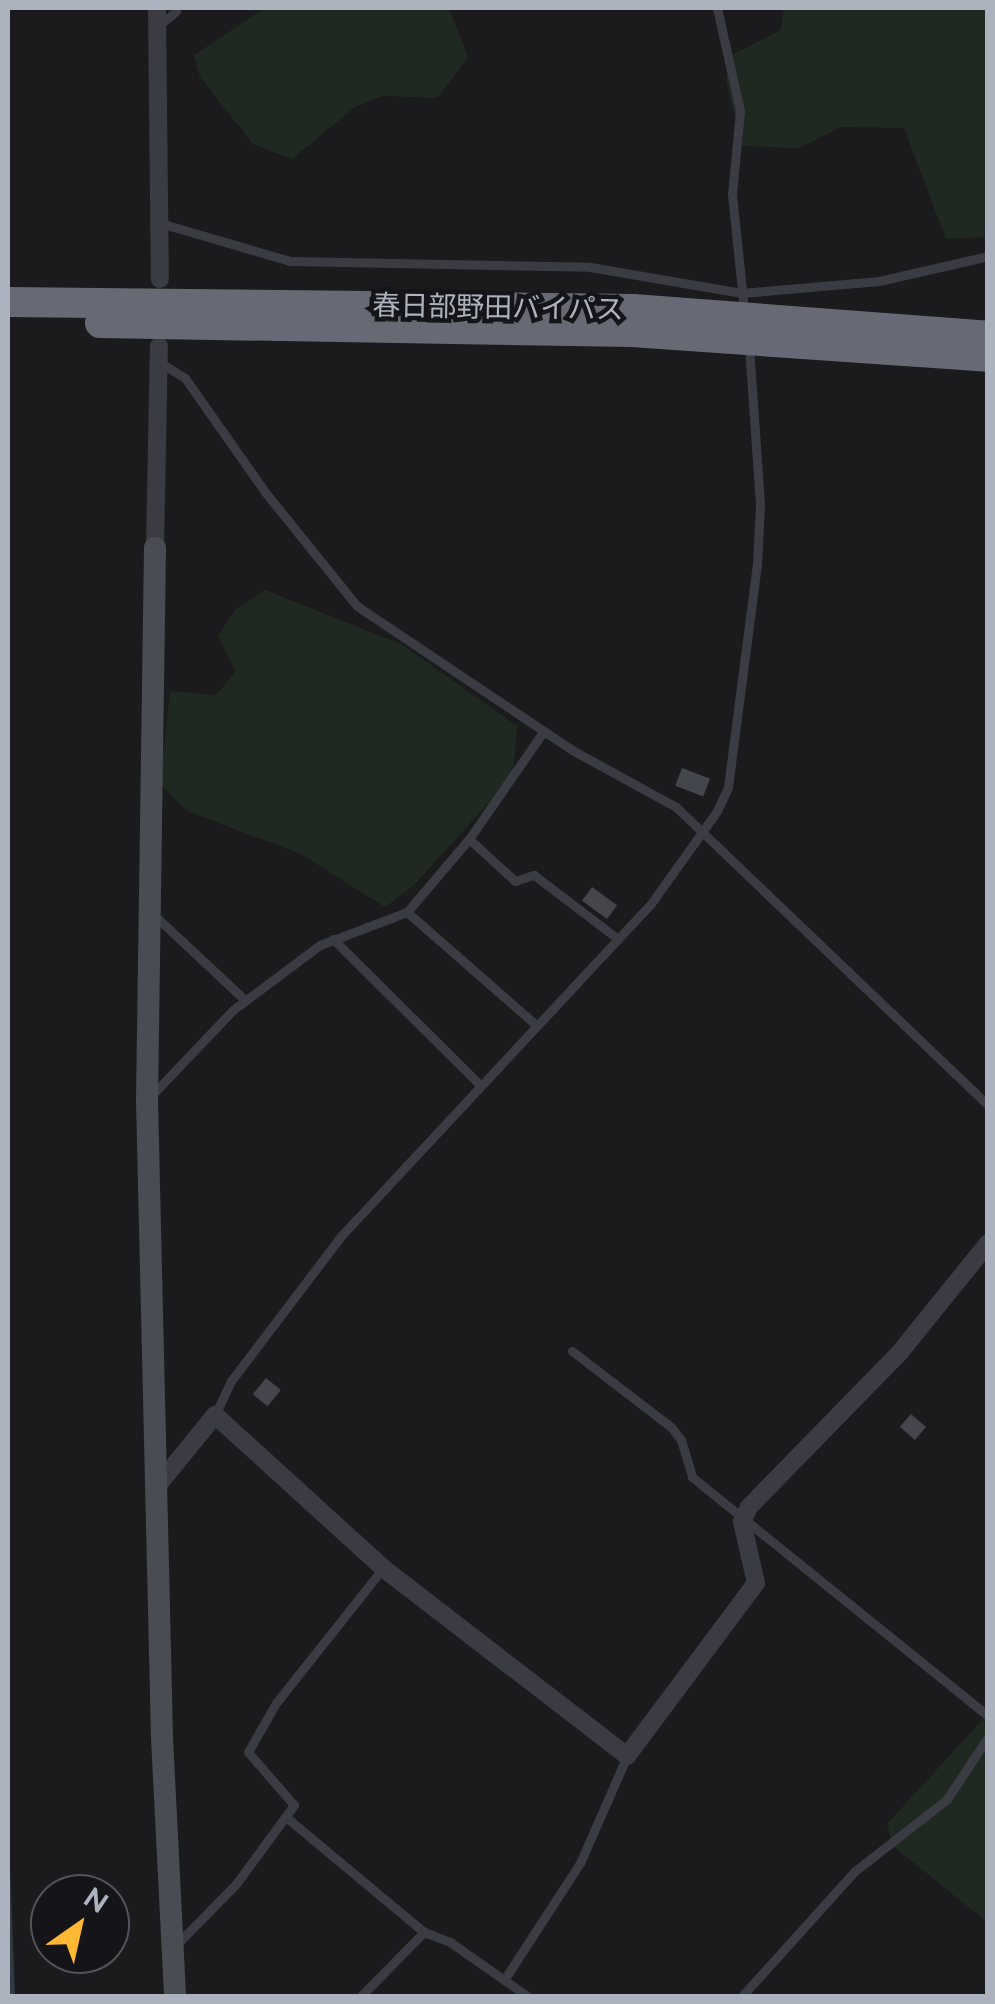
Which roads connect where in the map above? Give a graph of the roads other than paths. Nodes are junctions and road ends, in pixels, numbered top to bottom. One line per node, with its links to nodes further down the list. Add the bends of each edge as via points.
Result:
1 (717, 8): 8 (lane, via 740,110 732,194)
2 (164, 15): 3 (street)
3 (160, 223): 5 (street); 8 (lane, via 290,261 590,267)
4 (988, 256): 8 (lane)
5 (160, 279)
6 (8, 302): 7 (highway, 春日部野田バイパス)
7 (106, 312): 8 (highway, 春日部野田バイパス); 9 (highway, 春日部野田バイパス)
8 (745, 316): 10 (highway, 春日部野田バイパス); 12 (highway, 春日部野田バイパス); 15 (lane, via 760,504 757,564 728,787)
9 (8, 323)
10 (988, 336)
11 (160, 354): 13 (street); 14 (lane, via 358,606)
12 (988, 357)
13 (155, 548): 17 (street)
14 (543, 732): 15 (lane, via 676,807); 16 (lane)
15 (706, 832): 20 (lane); 25 (lane)
16 (469, 839): 18 (lane); 20 (lane, via 515,881 534,875)
17 (151, 912): 21 (lane); 24 (street)
18 (407, 912): 19 (lane); 22 (lane)
19 (334, 938): 21 (lane); 23 (lane)
20 (618, 939): 22 (lane)
21 (246, 1000): 24 (lane)
22 (536, 1025): 23 (lane)
23 (479, 1084): 28 (lane, via 340,1236 231,1381)
24 (147, 1100): 29 (street)
25 (988, 1105)
26 (988, 1243): 30 (street, via 901,1351 761,1490)
27 (572, 1351): 30 (lane, via 671,1427 692,1476)
28 (215, 1415): 29 (street); 31 (street)
29 (158, 1485): 37 (street)
30 (744, 1517): 32 (lane); 34 (street, via 756,1583)
31 (383, 1568): 34 (street); 35 (lane, via 276,1703 248,1752 286,1789 294,1805)
32 (988, 1716)
33 (988, 1737): 42 (lane, via 947,1800 856,1870)
34 (627, 1756): 38 (lane, via 580,1863)
35 (287, 1818): 36 (lane); 37 (lane, via 236,1884)
36 (424, 1932): 38 (lane); 40 (lane)
37 (172, 1949): 39 (street)
38 (504, 1980): 41 (lane)
39 (176, 1996)
40 (361, 1996)
41 (527, 1996)
42 (742, 1996)

